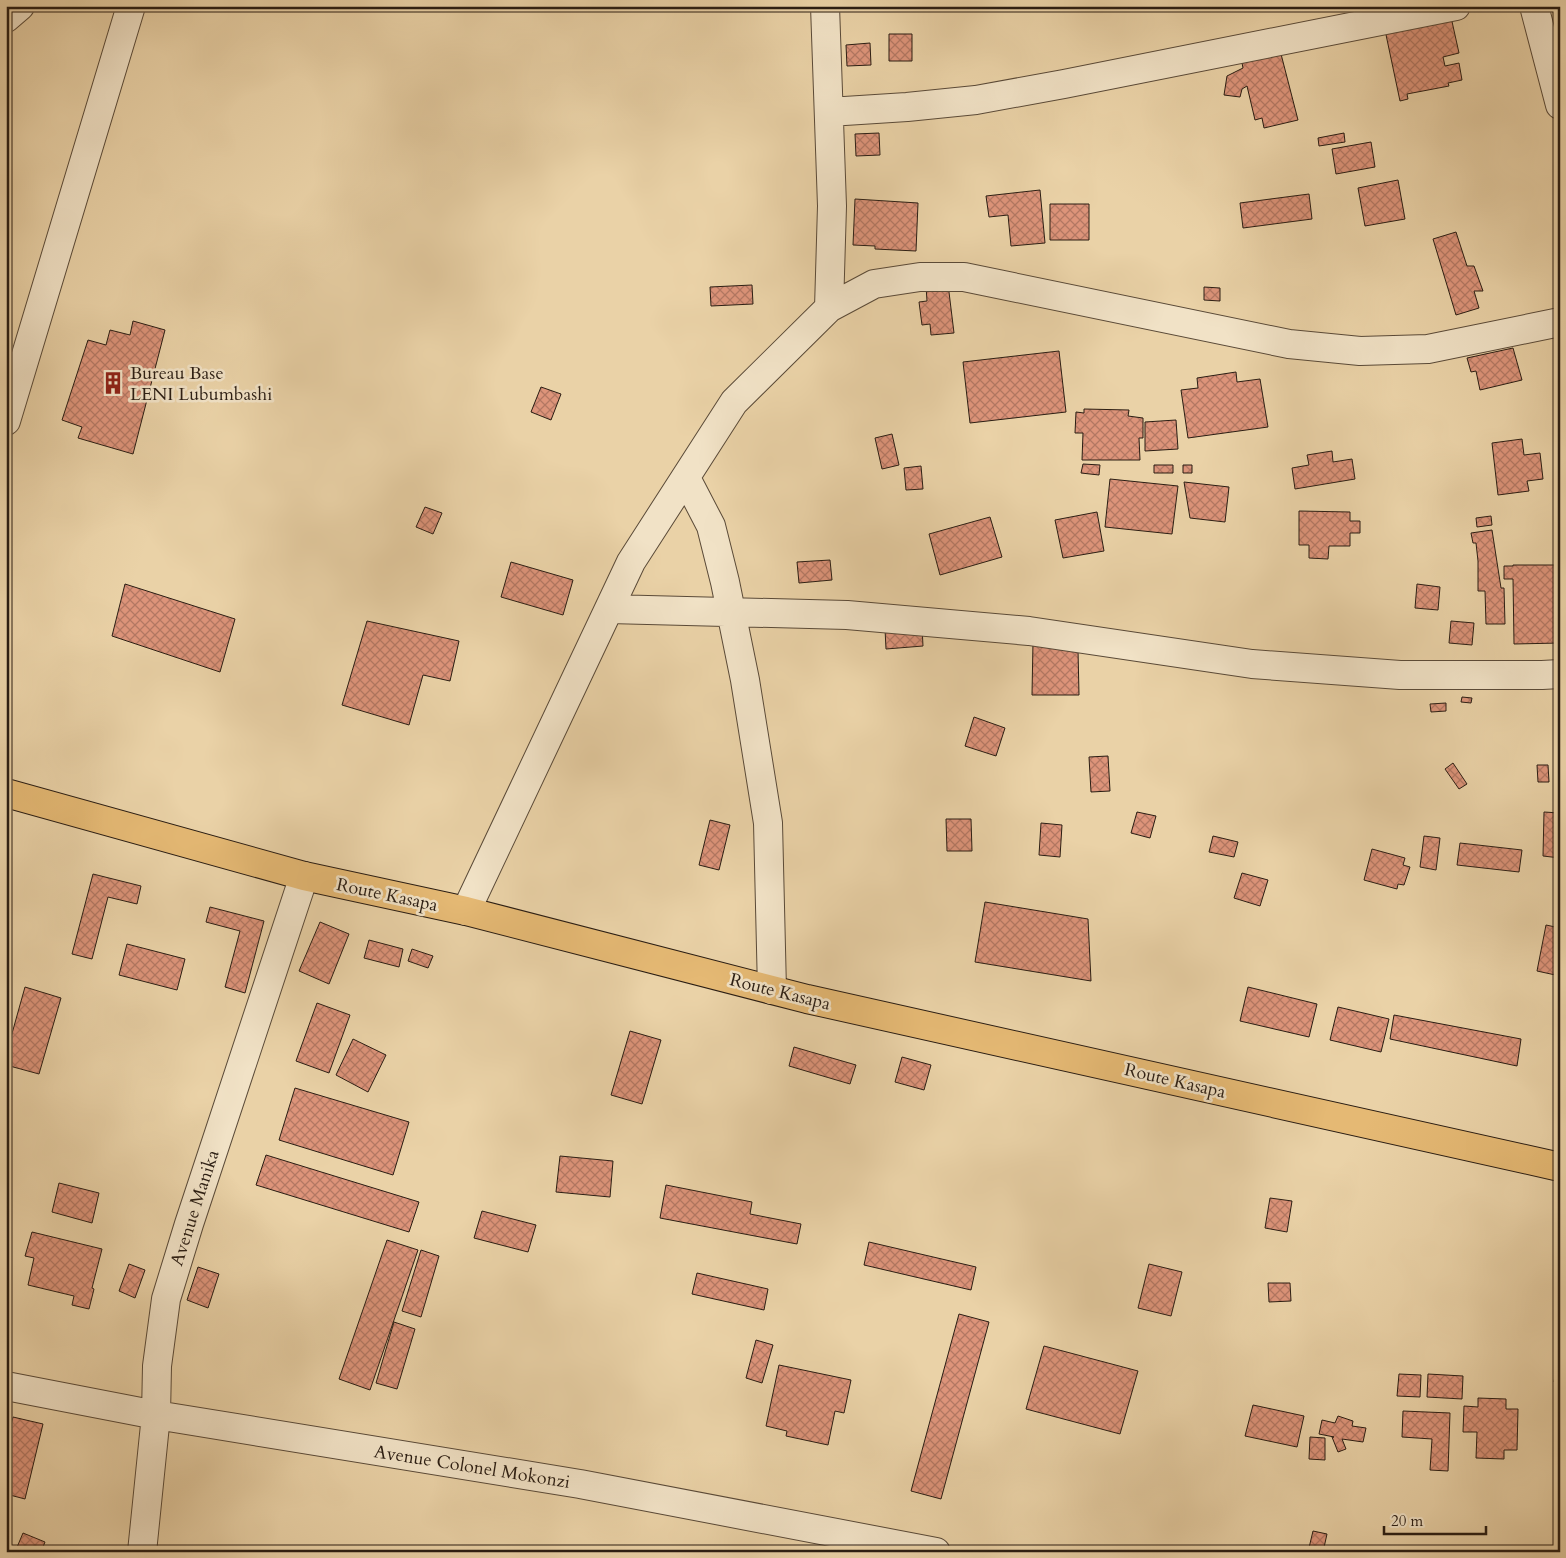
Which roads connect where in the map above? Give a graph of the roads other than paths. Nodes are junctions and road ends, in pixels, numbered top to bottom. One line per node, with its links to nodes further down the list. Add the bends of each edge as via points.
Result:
1 (20, 6): 6 (street)
2 (131, 6): 11 (street)
3 (825, 6): 8 (street)
4 (1456, 6): 8 (street, via 976,100)
5 (1534, 6): 7 (street)
6 (6, 18)
7 (1560, 105)
8 (828, 112): 9 (street, via 832,206)
9 (829, 308): 10 (street, via 874,284 920,277 964,277 1289,344 1360,351 1428,349); 12 (street, via 734,402)
10 (1560, 322)
11 (6, 421)
12 (686, 478): 13 (street, via 631,562); 14 (street, via 711,526)
13 (609, 609): 14 (street); 18 (street)
14 (731, 611): 15 (street, via 847,615 1029,631 1252,664 1400,675); 19 (street, via 768,823)
15 (1560, 674)
16 (6, 793): 17 (main road, Route Kasapa)
17 (304, 876): 18 (main road, Route Kasapa); 22 (street, Avenue Manika, via 166,1299 157,1366)
18 (466, 911): 19 (main road, Route Kasapa)
19 (772, 990): 20 (main road, Route Kasapa)
20 (1560, 1167)
21 (6, 1386): 22 (street, Avenue Colonel Mokonzi)
22 (156, 1415): 23 (street, Avenue Manika); 24 (street, Avenue Colonel Mokonzi, via 580,1484)
23 (142, 1552)
24 (936, 1552)

